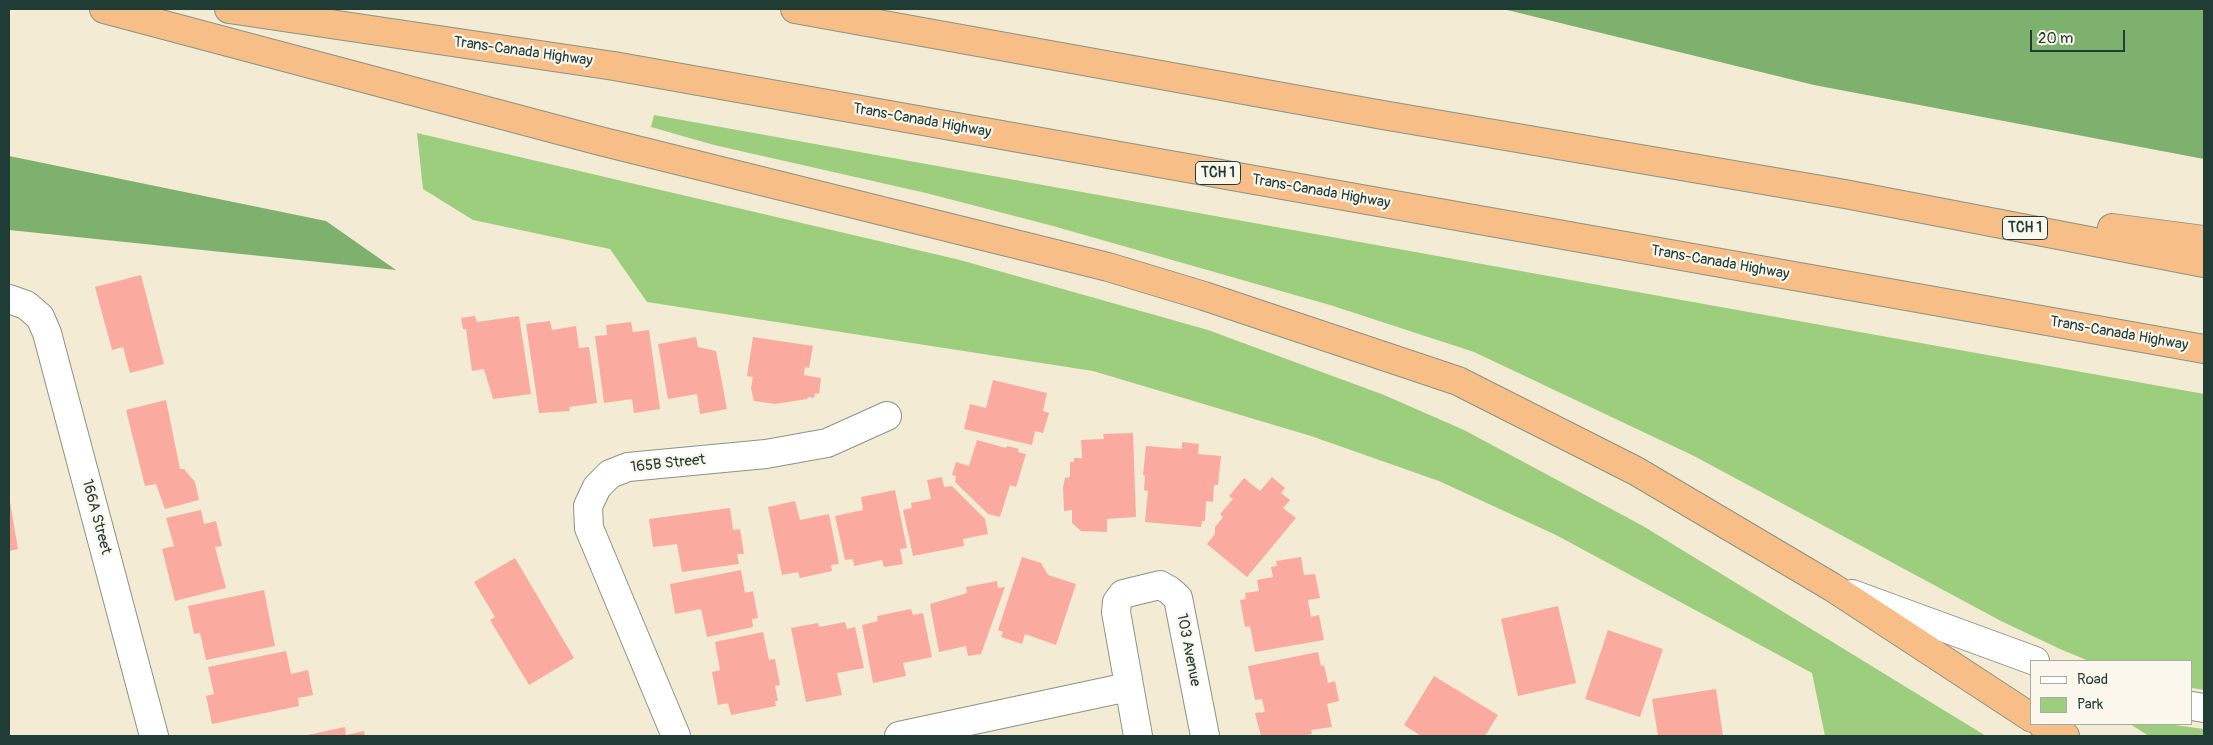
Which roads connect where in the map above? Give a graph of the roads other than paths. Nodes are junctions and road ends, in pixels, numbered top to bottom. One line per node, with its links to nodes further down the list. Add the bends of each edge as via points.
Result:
1 (104, 9): 10 (highway, via 600,141 1108,267 1204,296 1458,381 1636,471)
2 (229, 9): 8 (highway, Trans-Canada Highway / TCH 1, via 624,68)
3 (795, 9): 4 (highway, TCH 1)
4 (1846, 194): 5 (highway); 6 (highway, TCH 1)
5 (2204, 240)
6 (2204, 263)
7 (17, 302): 17 (street, 166A Street, via 40,317 47,333)
8 (2204, 349)
9 (886, 416): 18 (street, 165B Street, via 827,443 766,454 628,467 610,474 597,487 588,506 589,528)
10 (1832, 587): 11 (street); 13 (highway)
11 (2032, 660)
12 (1128, 687): 16 (street); 20 (street, 103 Avenue); 21 (street, 103 Avenue, via 1117,602 1123,594 1160,586 1178,598)
13 (2030, 718)
14 (2038, 725): 22 (highway)
15 (2043, 725): 23 (highway)
16 (952, 731): 19 (street)
17 (154, 736)
18 (676, 736)
19 (899, 736)
20 (1138, 736)
21 (1205, 736)
22 (2049, 736)
23 (2064, 736)

